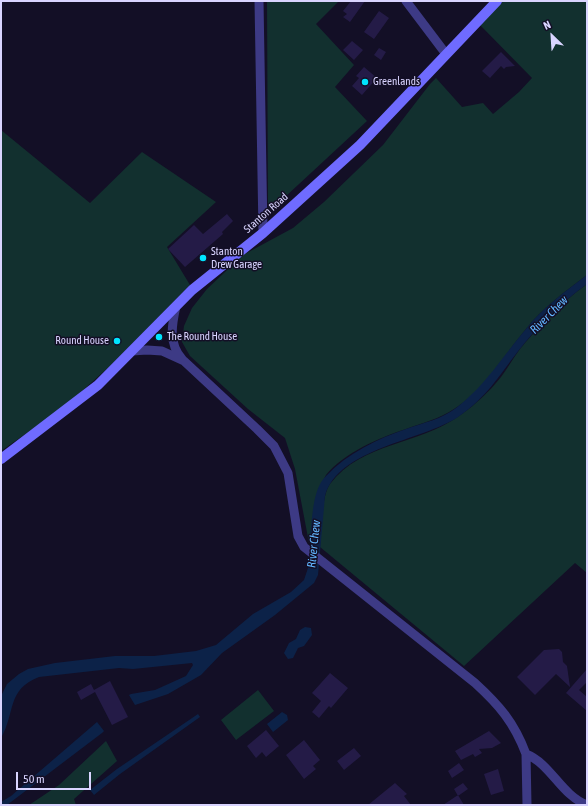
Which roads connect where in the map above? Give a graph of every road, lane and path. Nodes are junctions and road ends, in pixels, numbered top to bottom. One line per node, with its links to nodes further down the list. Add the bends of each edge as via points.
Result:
1 (259, 1): 5 (street)
2 (406, 1): 4 (street)
3 (497, 1): 4 (main road, Stanton Road)
4 (446, 54): 5 (main road, Stanton Road, via 360,145)
5 (263, 233): 6 (main road, Stanton Road)
6 (176, 306): 7 (main road, Stanton Road); 8 (street, via 172,339 175,350)
7 (132, 351): 8 (street, via 162,351); 9 (main road, Stanton Road, via 98,385)
8 (184, 361): 10 (street, via 274,446 288,473 298,536 304,547 468,677 495,702 518,734)
9 (1, 459)
10 (526, 754): 11 (street, via 536,758); 12 (street)
11 (573, 803): 13 (street)
12 (527, 805)
13 (587, 805)

